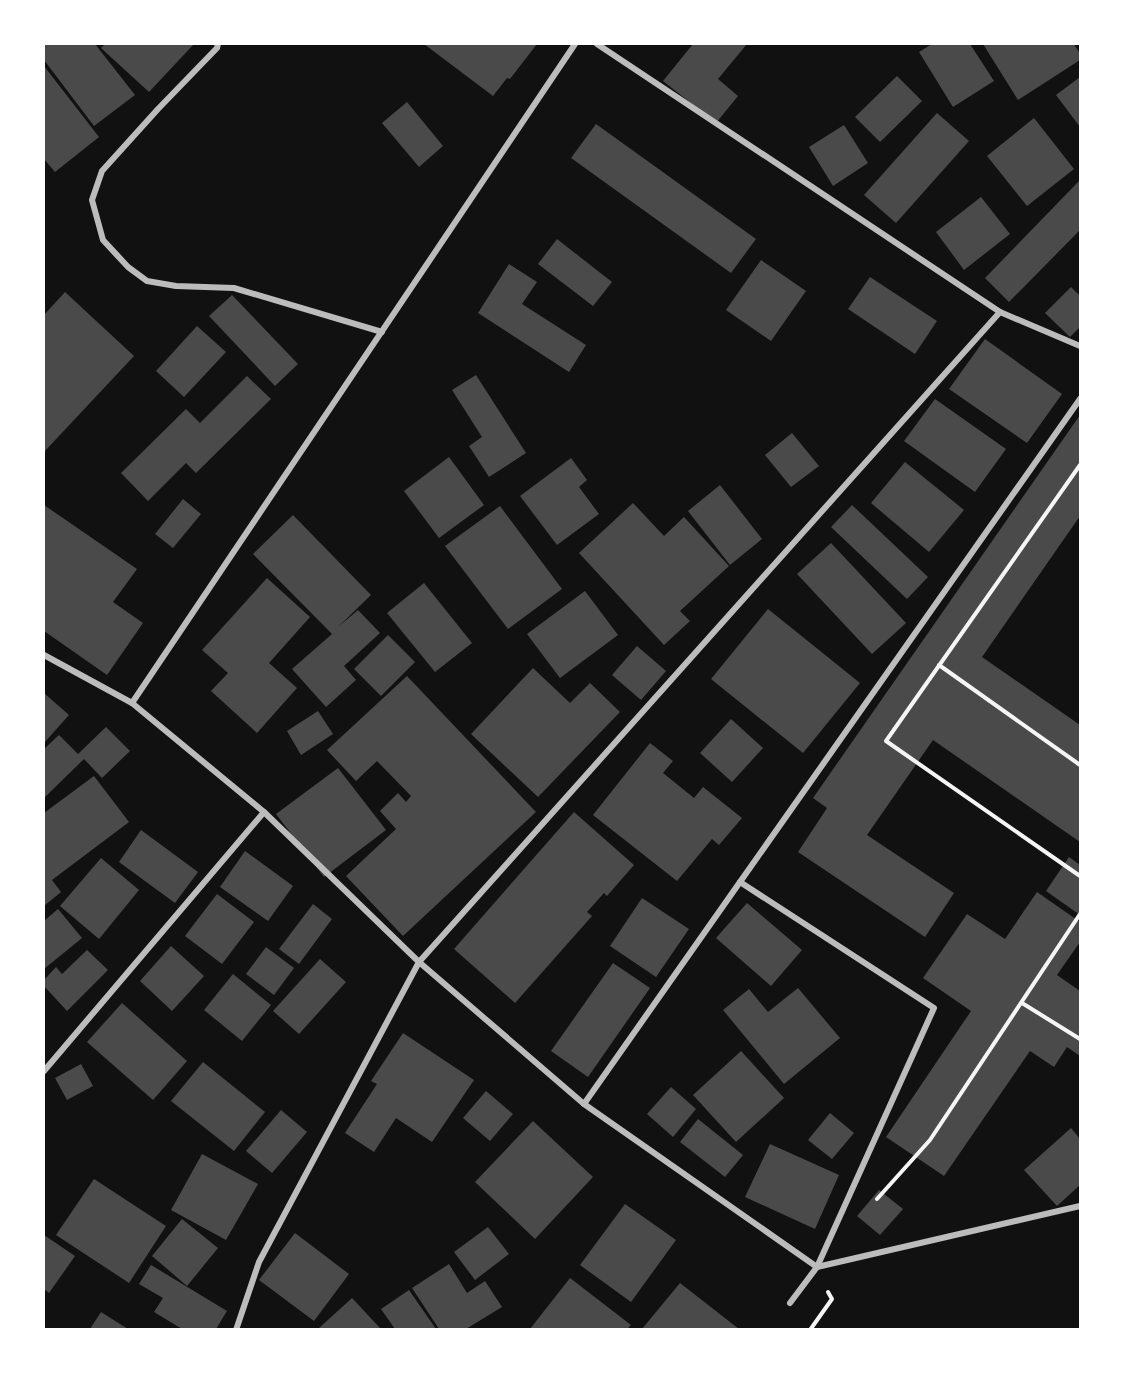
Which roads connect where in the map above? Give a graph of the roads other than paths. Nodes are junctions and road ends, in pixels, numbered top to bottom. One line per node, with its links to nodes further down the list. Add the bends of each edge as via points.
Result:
1 (218, 44): 5 (street, via 102,171 92,200 103,240 147,281 234,288)
2 (574, 44): 5 (street)
3 (597, 44): 4 (street)
4 (1000, 312): 6 (street); 12 (street)
5 (382, 332): 9 (street)
6 (1080, 346)
7 (1080, 399): 11 (street)
8 (44, 655): 9 (street)
9 (132, 703): 10 (street)
10 (264, 812): 12 (street); 13 (street)
11 (740, 882): 14 (street); 16 (street, via 934,1008)
12 (419, 962): 14 (street); 18 (street, via 259,1262)
13 (44, 1071)
14 (584, 1104): 16 (street)
15 (1080, 1206): 16 (street)
16 (817, 1267): 17 (street)
17 (790, 1303)
18 (236, 1329)

